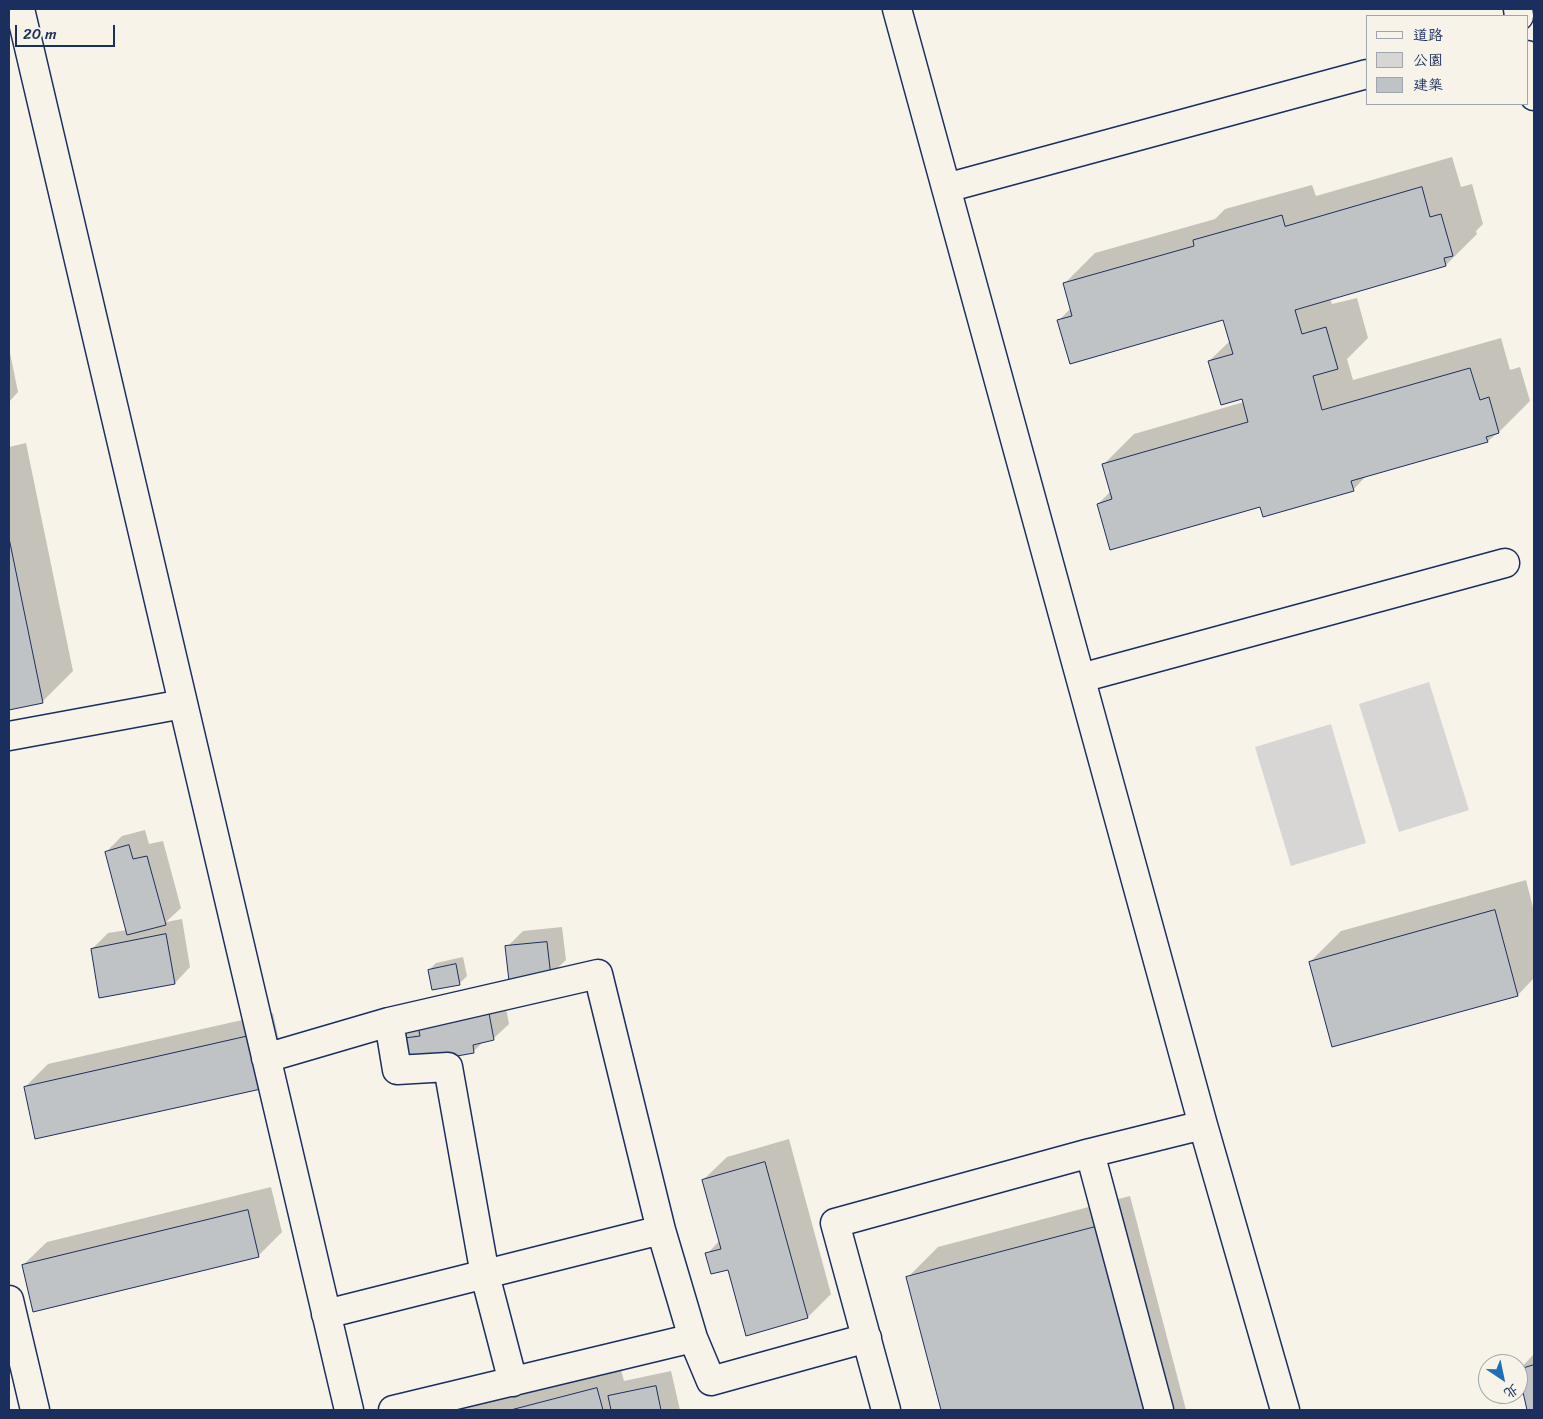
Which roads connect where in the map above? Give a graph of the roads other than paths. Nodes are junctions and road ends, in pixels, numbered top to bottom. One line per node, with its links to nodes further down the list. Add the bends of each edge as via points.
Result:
1 (20, 9): 9 (street)
2 (897, 9): 6 (street)
3 (1528, 61): 5 (street)
4 (1366, 74): 6 (street)
5 (1534, 96)
6 (946, 188): 8 (street)
7 (1505, 563): 8 (street)
8 (1081, 678): 13 (street)
9 (183, 704): 10 (street); 12 (street)
10 (9, 736)
11 (389, 1022): 12 (street); 15 (street, via 598,974); 16 (street, via 397,1070 448,1067)
12 (266, 1058): 18 (street)
13 (1203, 1125): 14 (street); 27 (street)
14 (1090, 1153): 20 (street, via 835,1223); 26 (street)
15 (662, 1230): 16 (street); 19 (street)
16 (485, 1275): 18 (street); 21 (street)
17 (9, 1300): 22 (street)
18 (326, 1314): 23 (street)
19 (693, 1338): 20 (street, via 711,1380); 21 (street)
20 (867, 1338): 25 (street)
21 (513, 1382): 24 (street)
22 (35, 1410)
23 (349, 1410)
24 (393, 1410)
25 (886, 1410)
26 (1159, 1410)
27 (1285, 1410)

